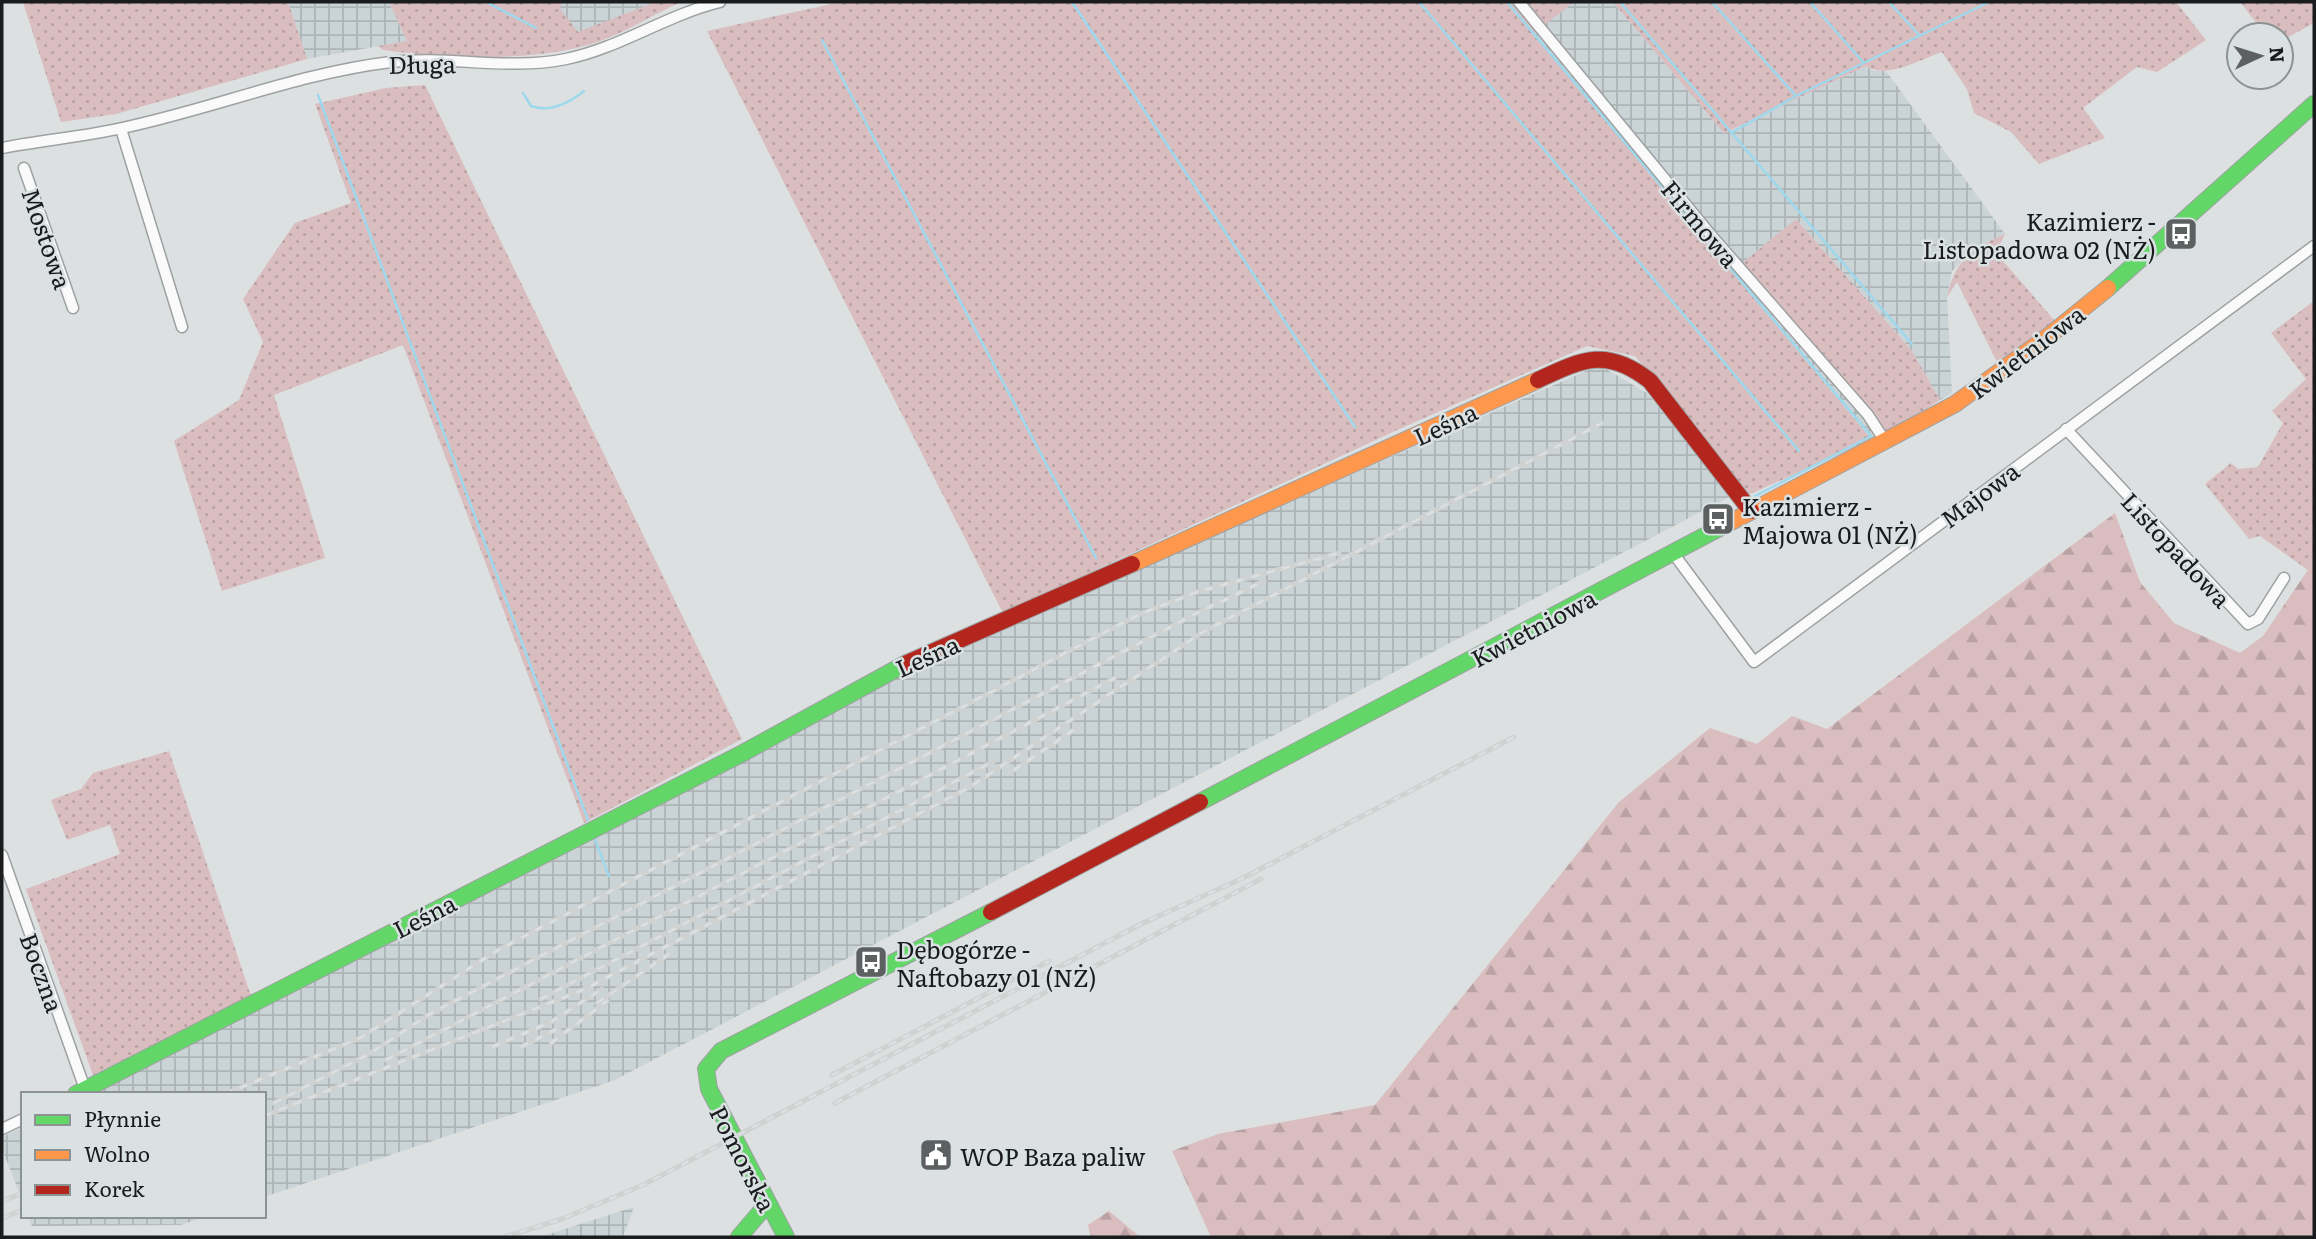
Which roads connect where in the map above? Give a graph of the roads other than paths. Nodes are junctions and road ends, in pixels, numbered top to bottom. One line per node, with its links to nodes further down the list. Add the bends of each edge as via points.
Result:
1 (720, 2): 4 (street, Długa, via 566,59 510,64 392,61 306,78)
2 (1519, 2): 11 (street, Firmowa, via 1710,234 1868,415)
3 (2314, 104): 11 (street, Kwietniowa, via 2042,343 1955,404)
4 (121, 129): 5 (street, Długa); 9 (street)
5 (2, 148)
6 (24, 168): 8 (street, Mostowa)
7 (2314, 246): 10 (street, Majowa)
8 (73, 308)
9 (183, 327)
10 (2066, 429): 13 (street, Majowa, via 1754,662); 14 (street, Listopadowa, via 2248,624 2258,619)
11 (1885, 442): 12 (street, Kwietniowa)
12 (1751, 511): 13 (street, Kwietniowa); 17 (street, Leśna, via 1650,381 1633,367 1605,357 1576,362 895,668 743,753)
13 (1673, 553): 16 (street, Kwietniowa, via 731,1044 710,1063)
14 (2284, 578)
15 (2, 855): 17 (street, Boczna)
16 (707, 1077): 20 (street, Pomorska)
17 (80, 1092)
18 (21, 1120): 19 (street)
19 (2, 1129)
20 (768, 1203): 21 (street); 22 (street, Pomorska)
21 (739, 1237)
22 (786, 1237)

